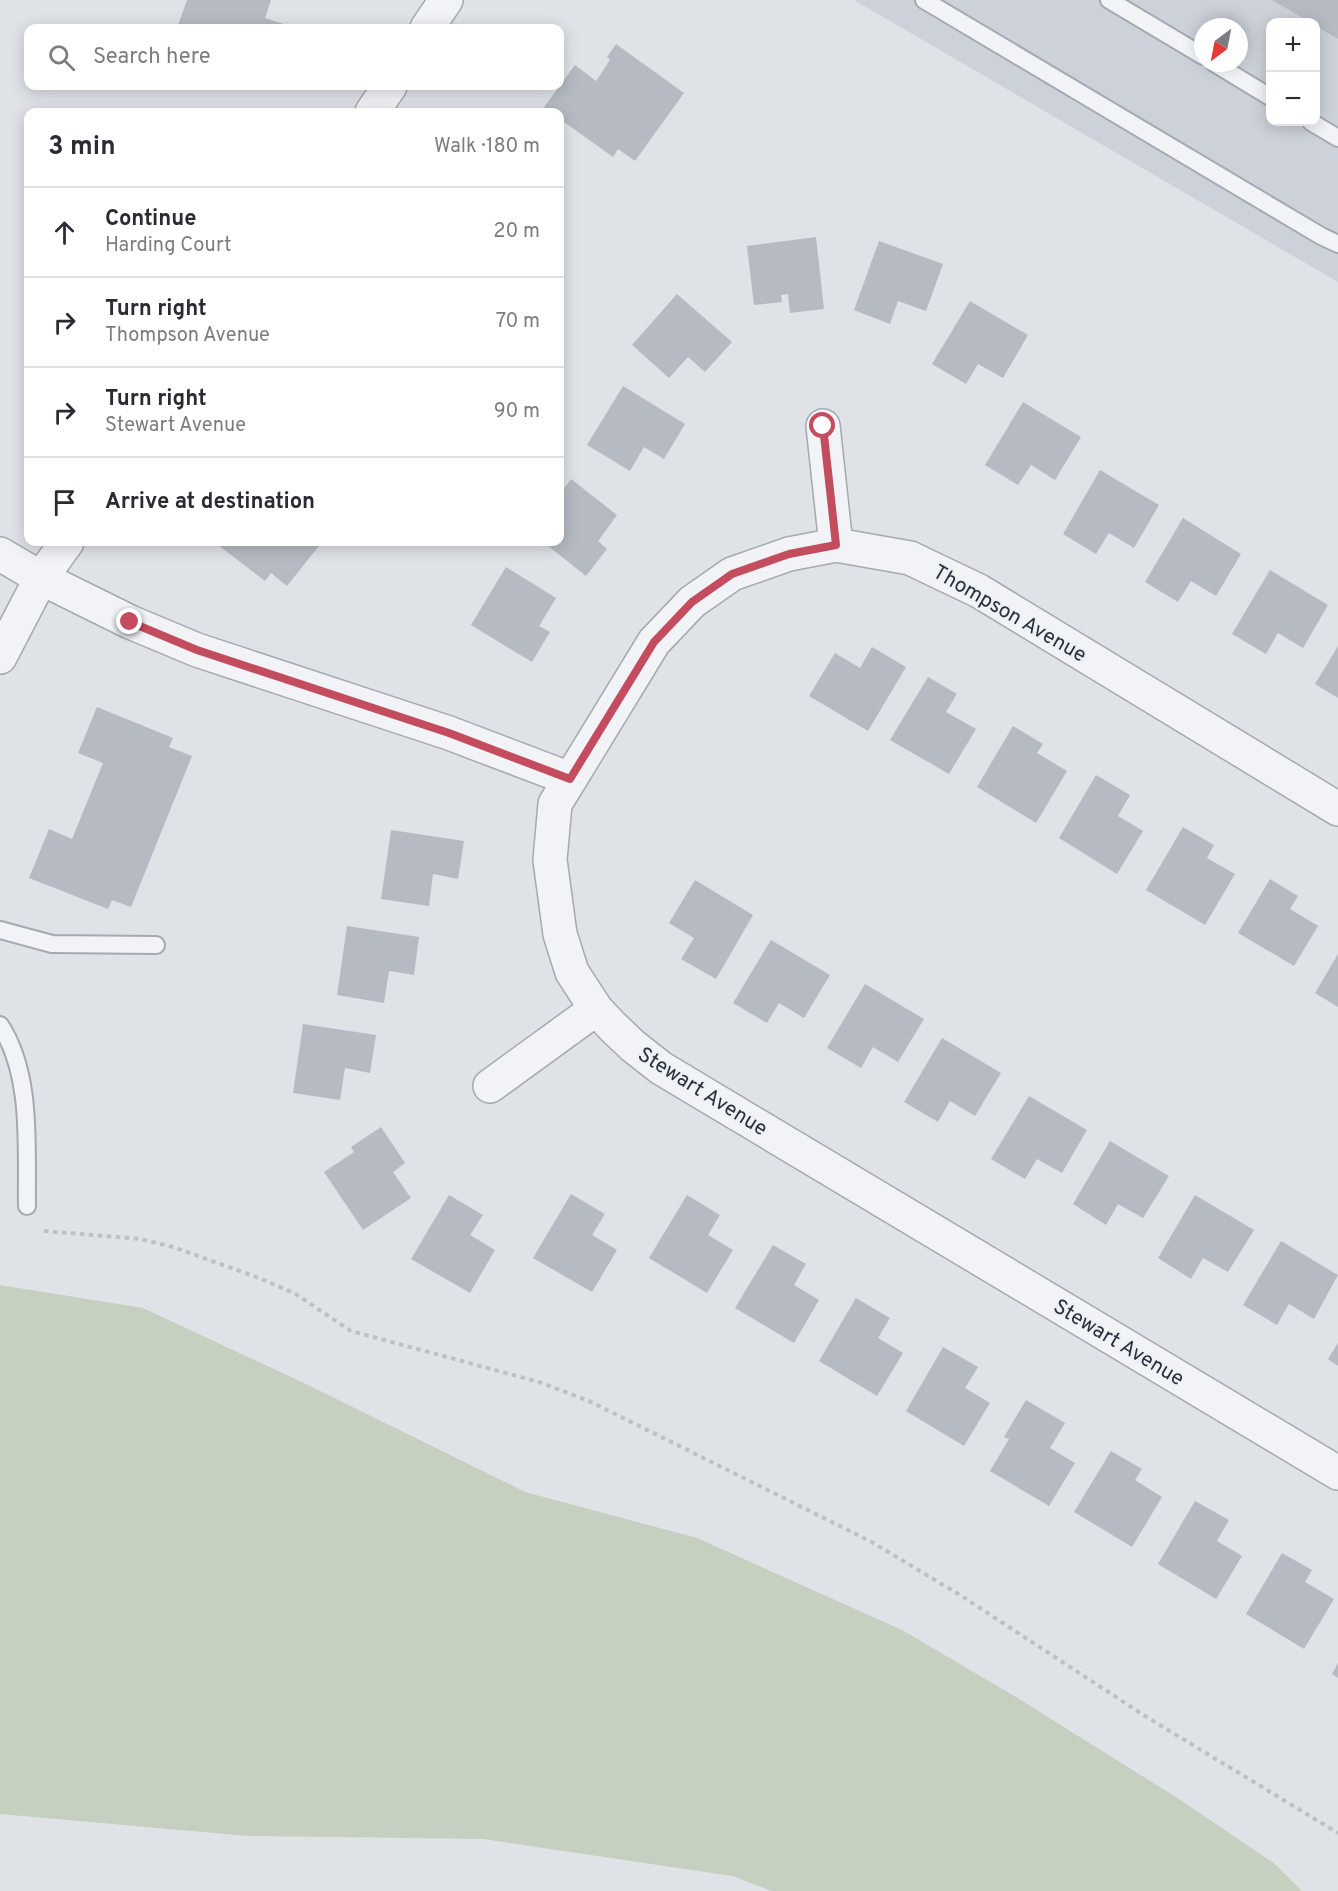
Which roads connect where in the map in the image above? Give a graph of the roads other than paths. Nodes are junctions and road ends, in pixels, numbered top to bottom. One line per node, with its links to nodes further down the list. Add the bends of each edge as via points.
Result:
1 (446, 0): 4 (street)
2 (924, 0): 12 (lane)
3 (1109, 0): 5 (lane)
4 (431, 24)
5 (1194, 51)
6 (1229, 72): 8 (lane)
7 (387, 90): 9 (street)
8 (1266, 95)
9 (375, 108)
10 (1318, 126): 11 (lane)
11 (1338, 138)
12 (1338, 244)
13 (823, 426): 14 (street)
14 (836, 545): 19 (street, Thompson Avenue, via 789,554 732,574 692,602 654,642); 20 (street, Thompson Avenue, via 910,558 979,591)
15 (64, 546): 17 (street)
16 (0, 554): 17 (street)
17 (40, 578): 18 (street); 19 (street, via 197,650 449,733)
18 (0, 657)
19 (570, 779): 23 (street, Stewart Avenue, via 555,804 550,860 554,899 572,972)
20 (1338, 808)
21 (0, 930): 22 (lane, via 52,944)
22 (156, 945)
23 (596, 1008): 25 (street); 27 (street, Stewart Avenue, via 661,1068)
24 (0, 1025): 26 (lane, via 10,1039 23,1094)
25 (490, 1086)
26 (27, 1206)
27 (1338, 1473)

